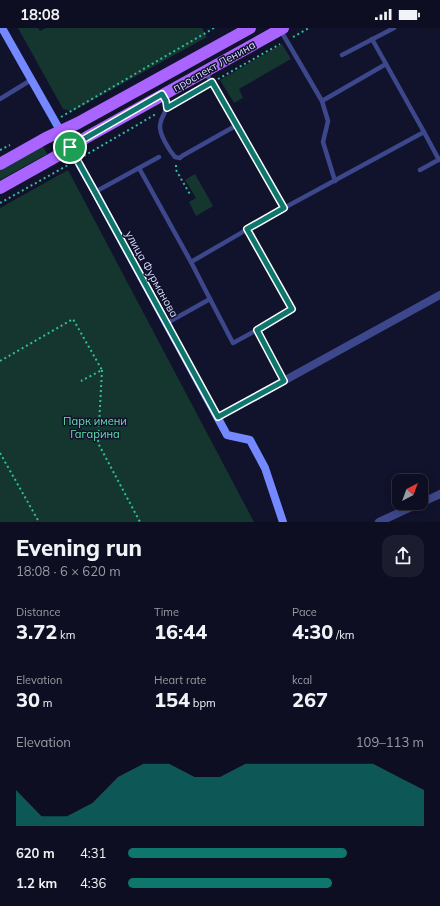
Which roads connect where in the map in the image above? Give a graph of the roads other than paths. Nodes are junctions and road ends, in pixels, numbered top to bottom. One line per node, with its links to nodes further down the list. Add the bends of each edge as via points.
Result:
1 (2, 28): 9 (street, улица Фурманова)
2 (250, 28): 14 (main road, проспект Ленина, via 78,123)
3 (394, 28): 5 (lane)
4 (281, 29): 8 (main road, проспект Ленина); 12 (lane)
5 (372, 39): 6 (lane); 7 (lane)
6 (342, 55)
7 (386, 64): 12 (lane); 15 (lane)
8 (205, 71): 10 (main road, проспект Ленина); 13 (lane)
9 (31, 80): 11 (lane); 14 (street, улица Фурманова)
10 (162, 94): 13 (lane, via 167,108 160,129 177,158); 16 (main road, проспект Ленина)
11 (0, 99)
12 (322, 101): 22 (lane, via 328,121 322,142)
13 (237, 125): 25 (lane)
14 (57, 126): 16 (street, улица Фурманова); 19 (main road, проспект Ленина, via 46,138)
15 (424, 132): 18 (lane); 22 (lane)
16 (70, 147): 23 (main road, проспект Ленина); 24 (street, улица Фурманова)
17 (159, 157): 20 (lane)
18 (439, 159): 21 (lane)
19 (0, 164)
20 (139, 168): 24 (lane); 27 (lane)
21 (420, 170)
22 (335, 181): 25 (lane)
23 (0, 188)
24 (95, 192): 30 (street, улица Фурманова)
25 (284, 208): 26 (lane)
26 (247, 229): 27 (lane); 31 (lane, via 292,309)
27 (191, 262): 29 (lane)
28 (440, 295): 32 (street)
29 (210, 299): 30 (lane); 31 (lane, via 233,343)
30 (167, 323): 33 (street, улица Фурманова)
31 (257, 330): 32 (lane)
32 (284, 381): 33 (street)
33 (218, 417): 37 (street, улица Фурманова, via 228,435 250,440 265,468)
34 (440, 494): 35 (street)
35 (428, 500)
36 (406, 510): 38 (street)
37 (283, 522)
38 (379, 522)

